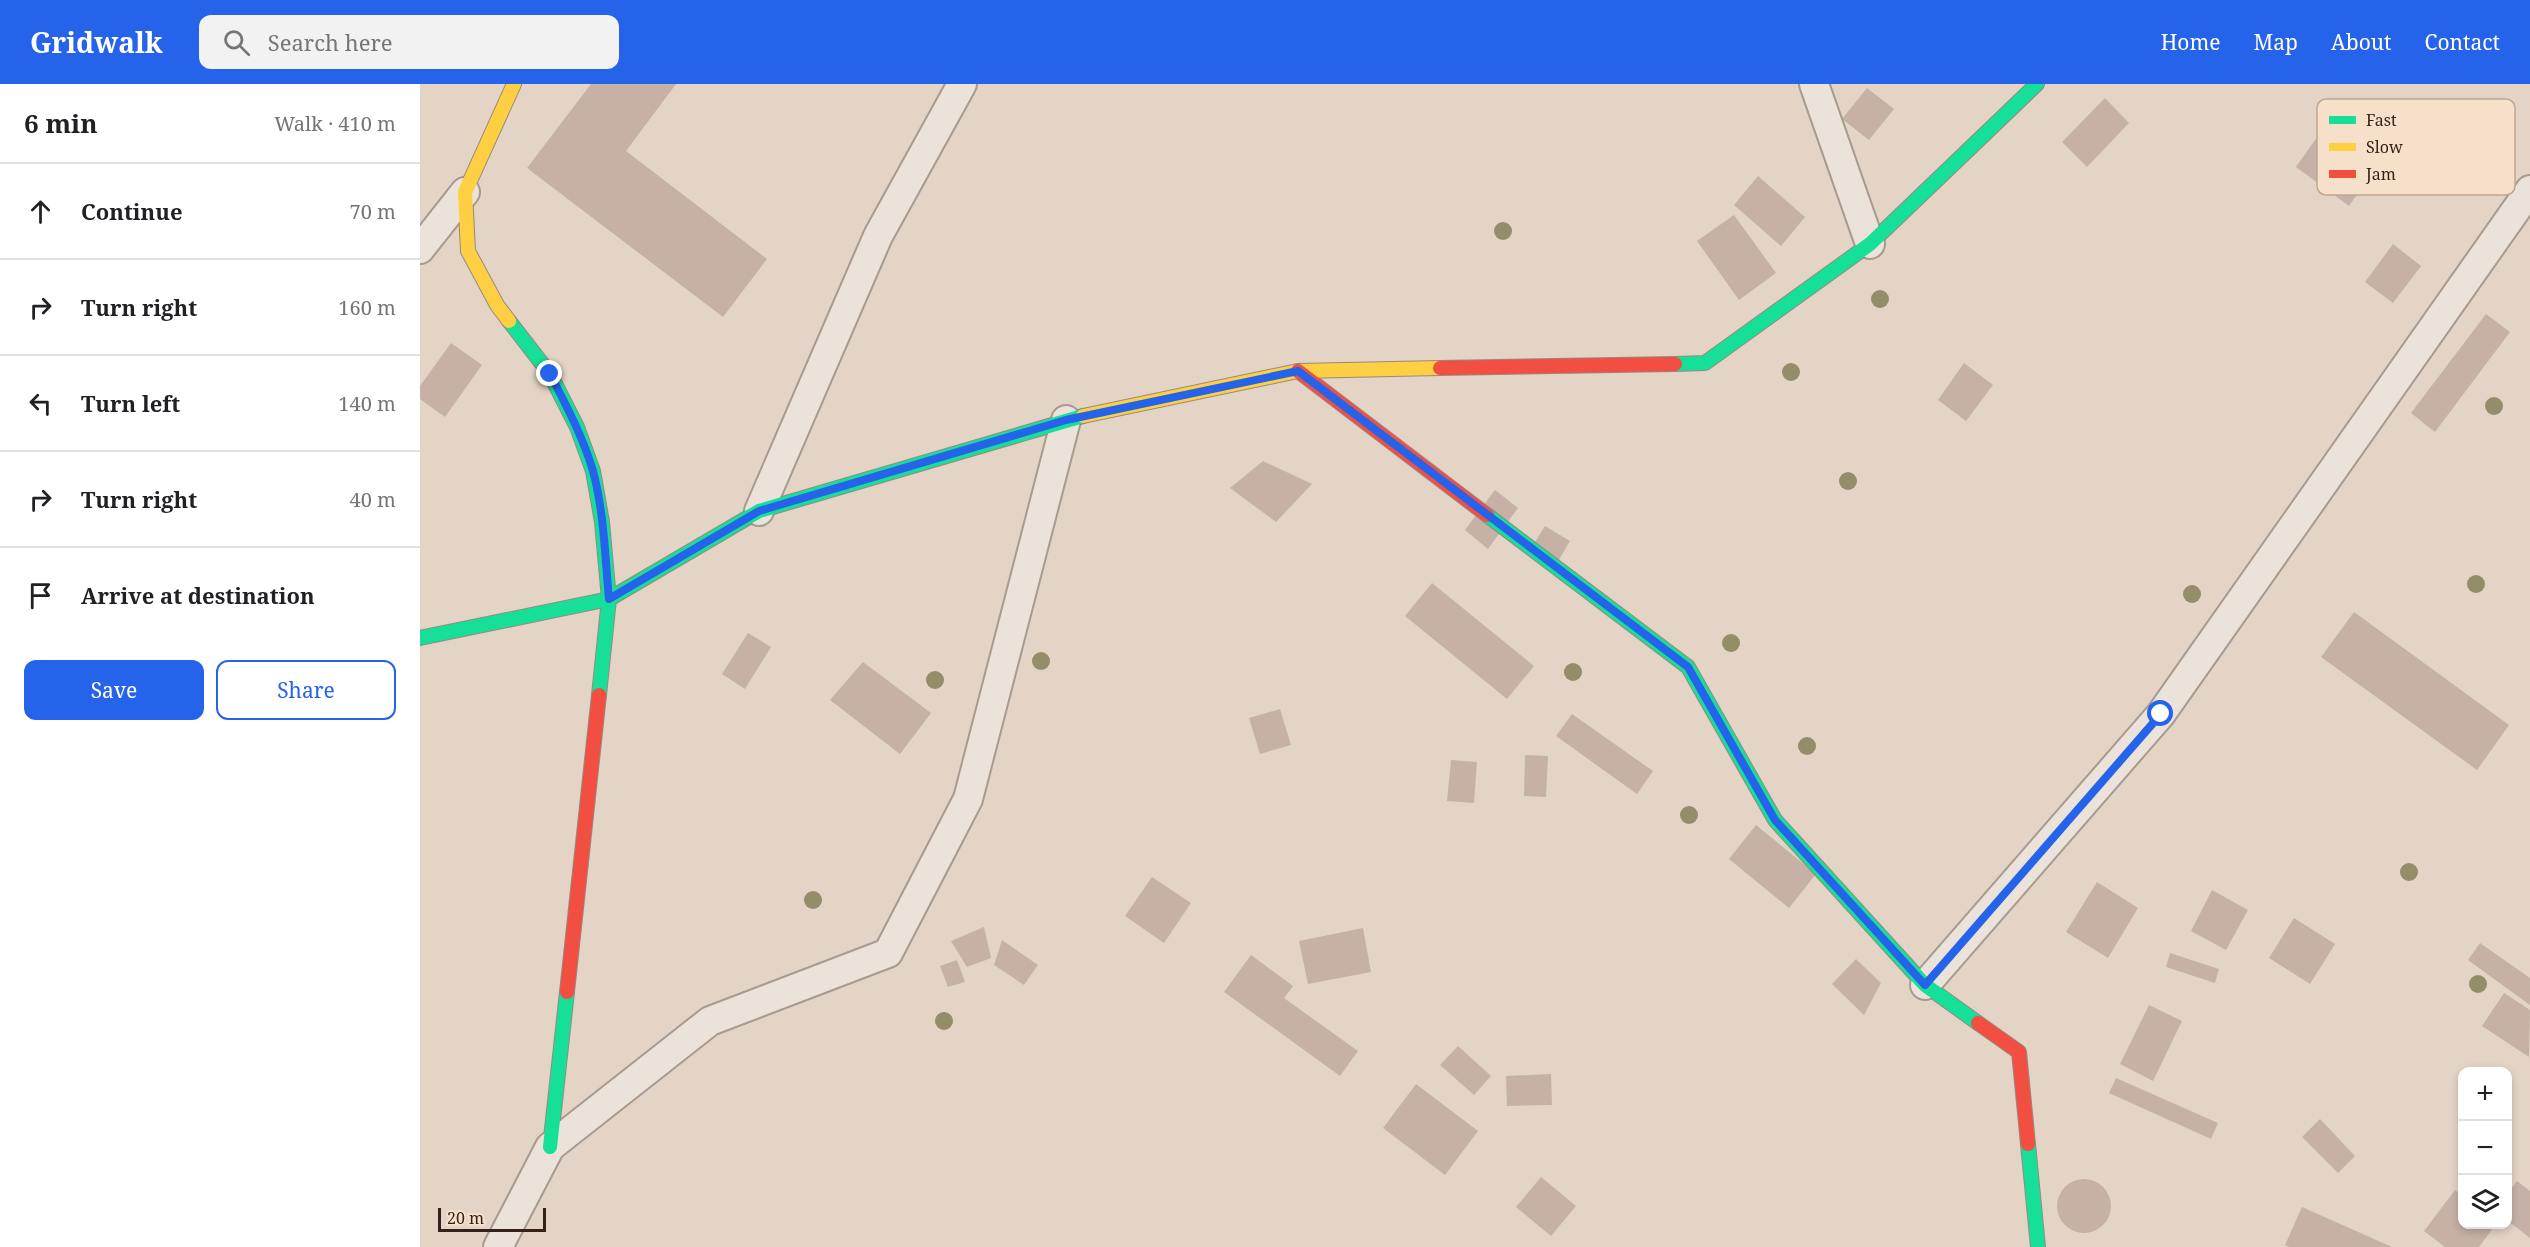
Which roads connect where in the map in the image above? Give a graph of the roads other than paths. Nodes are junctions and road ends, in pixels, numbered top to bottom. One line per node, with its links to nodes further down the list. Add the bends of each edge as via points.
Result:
1 (514, 84): 6 (street)
2 (962, 84): 11 (street, via 878,236)
3 (1814, 84): 7 (street)
4 (2037, 84): 7 (street)
5 (2530, 190): 14 (street, via 2161,714)
6 (465, 192): 8 (street); 12 (street, via 468,251 497,305 550,374 577,427 593,471)
7 (1870, 244): 9 (street, via 1705,363)
8 (420, 249)
9 (1298, 371): 10 (street); 14 (street, via 1688,667 1775,820)
10 (1066, 420): 11 (street); 15 (street, via 968,799 888,953 710,1021)
11 (759, 511): 12 (street)
12 (609, 599): 13 (street); 15 (street)
13 (420, 638)
14 (1925, 985): 17 (street, via 2019,1052)
15 (550, 1147): 16 (street)
16 (498, 1247)
17 (2038, 1247)

